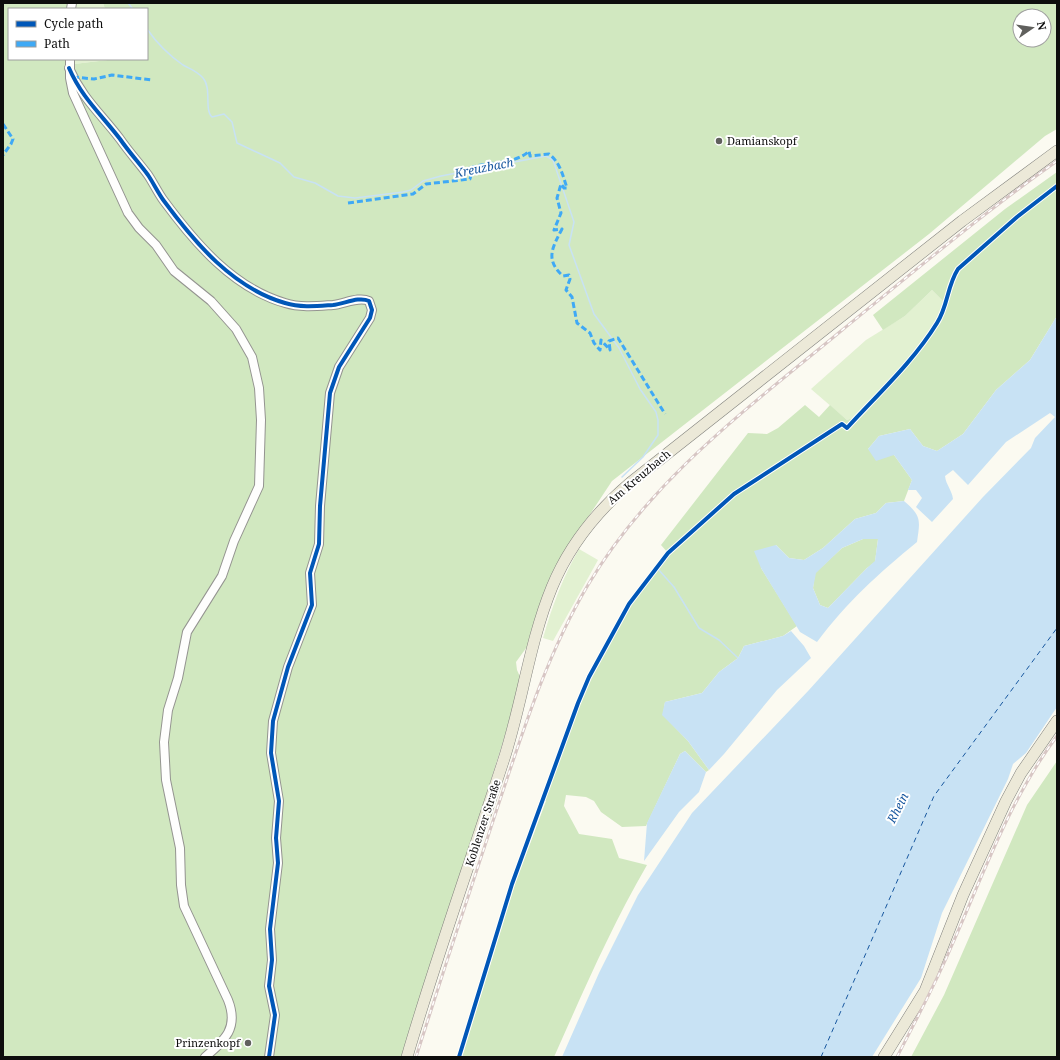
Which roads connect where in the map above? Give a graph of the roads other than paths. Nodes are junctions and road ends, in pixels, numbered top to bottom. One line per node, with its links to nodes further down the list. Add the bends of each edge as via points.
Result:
1 (70, 60): 2 (street)
2 (70, 68): 6 (street, via 70,82 76,99 128,213 178,275 211,301 236,329 249,349 257,375 261,420 259,486 234,541 222,576 187,632 164,736 165,769 179,840 184,906 228,1000 232,1014 227,1037); 7 (street, via 80,90 93,109 148,175 172,211 209,254 230,273 264,294 292,305 334,305 363,299 369,301 372,306 370,318 339,367 330,393 319,544 310,573 312,605 288,667 273,721 271,753 279,801 276,838 278,863 270,929 272,960 269,986 275,1015)
3 (1057, 151): 4 (main road, Am Kreuzbach, via 997,194 630,483 605,506 576,542)
4 (552, 586): 8 (main road, Koblenzer Straße, via 505,756)
5 (1057, 721): 9 (main road, via 1021,773 1006,800 963,895 925,991)
6 (205, 1057)
7 (269, 1057)
8 (407, 1057)
9 (884, 1057)

